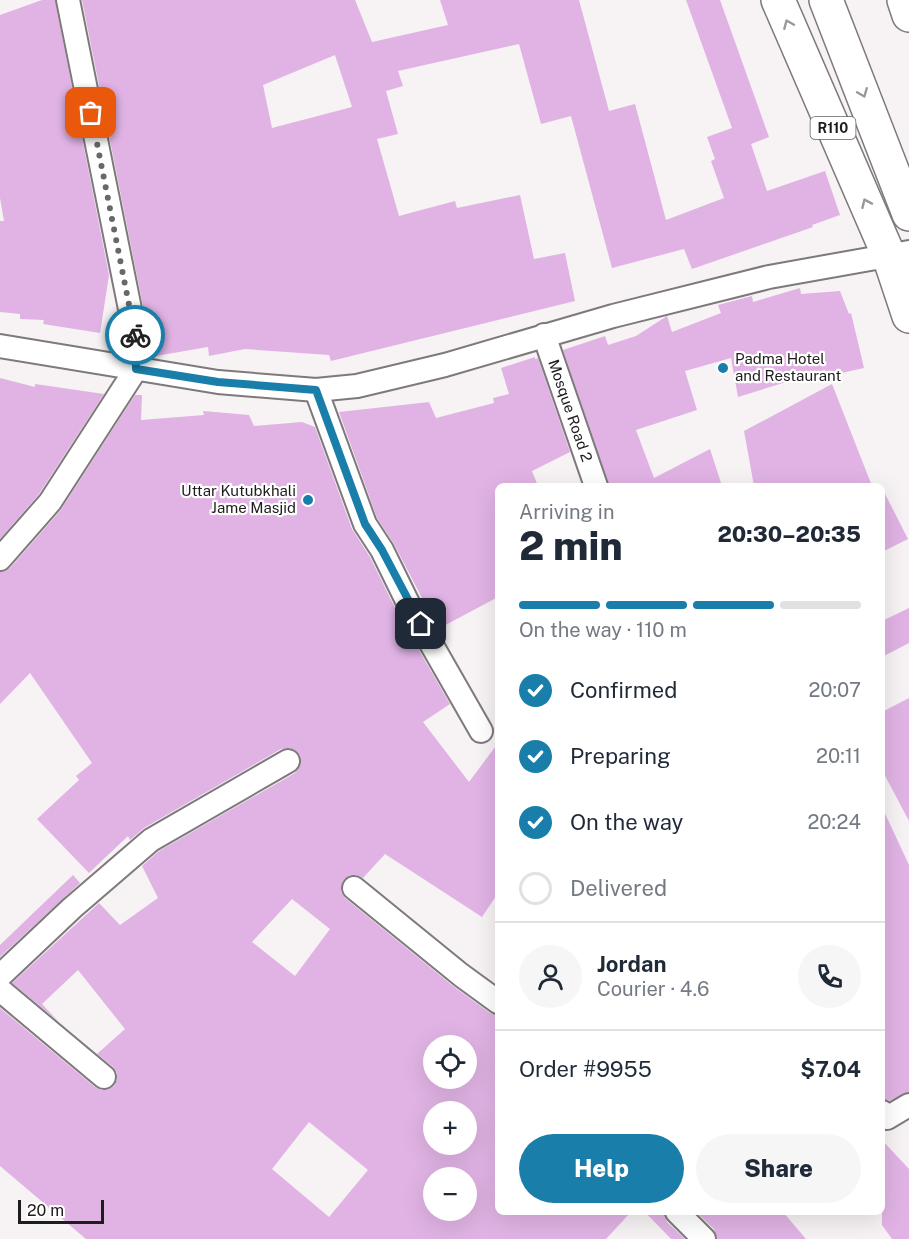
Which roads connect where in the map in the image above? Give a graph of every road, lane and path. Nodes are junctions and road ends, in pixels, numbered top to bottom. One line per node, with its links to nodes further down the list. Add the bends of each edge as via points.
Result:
1 (68, 0): 13 (street, via 136,339)
2 (778, 0): 9 (main road, R110, one-way to 2)
3 (826, 0): 7 (main road)
4 (832, 0): 7 (main road)
5 (904, 0): 6 (main road)
6 (909, 15)
7 (846, 51): 8 (main road, one-way to 8)
8 (909, 214)
9 (899, 254): 10 (main road, R110); 11 (street, via 769,277)
10 (909, 316)
11 (544, 335): 14 (street, via 445,365 357,386); 15 (street, Mosque Road 2)
12 (0, 346): 13 (street)
13 (136, 369): 14 (street, via 218,382); 16 (street, via 50,502)
14 (316, 390): 17 (street, via 365,524)
15 (595, 483)
16 (0, 559)
17 (481, 731)
18 (288, 761): 20 (street, via 151,840)
19 (354, 888): 22 (street)
20 (0, 976)
21 (0, 990): 23 (street)
22 (495, 1000)
23 (104, 1077)
24 (909, 1105): 25 (street, via 887,1118)
25 (885, 1116)
26 (680, 1215): 27 (street)
27 (704, 1239)

